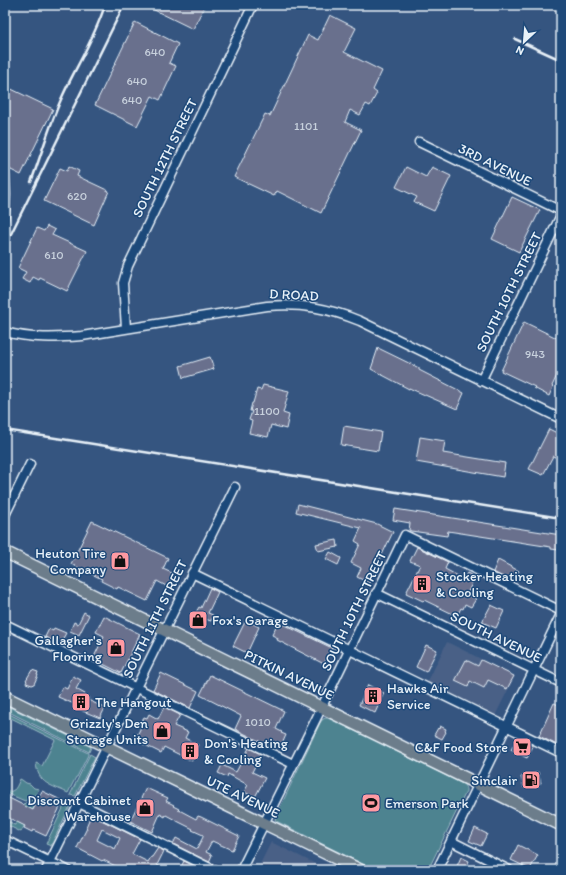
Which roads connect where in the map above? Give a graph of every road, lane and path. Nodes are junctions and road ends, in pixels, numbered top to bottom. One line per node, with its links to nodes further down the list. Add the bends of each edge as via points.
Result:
1 (254, 5): 5 (street, SOUTH 12TH STREET, via 128,266 123,283)
2 (418, 142): 3 (street, 3RD AVENUE)
3 (561, 211)
4 (561, 215): 7 (street, SOUTH 10TH STREET)
5 (126, 328): 6 (street, D ROAD, via 63,338 28,337); 7 (street, D ROAD, via 267,306 317,307 360,321)
6 (5, 332)
7 (481, 381): 8 (street, D ROAD)
8 (561, 419)
9 (30, 464): 11 (street)
10 (235, 487): 13 (street, SOUTH 11TH STREET)
11 (5, 516)
12 (5, 552): 18 (main road, PITKIN AVENUE)
13 (192, 573): 18 (street, SOUTH 11TH STREET); 19 (street)
14 (376, 593): 15 (street, SOUTH 10TH STREET, via 405,535); 19 (street, SOUTH 10TH STREET); 20 (street, SOUTH AVENUE)
15 (561, 611)
16 (561, 614): 20 (street)
17 (5, 624): 22 (street)
18 (164, 630): 22 (street, SOUTH 11TH STREET); 24 (main road, PITKIN AVENUE)
19 (349, 649): 24 (street, SOUTH 10TH STREET); 25 (street)
20 (534, 670): 21 (street, SOUTH AVENUE); 25 (street)
21 (561, 683)
22 (136, 688): 26 (street, SOUTH 11TH STREET); 28 (street)
23 (5, 697): 26 (main road, UTE AVENUE)
24 (321, 707): 28 (street, SOUTH 10TH STREET); 29 (main road, PITKIN AVENUE)
25 (506, 727): 27 (street); 29 (street)
26 (107, 748): 30 (street, SOUTH 11TH STREET); 31 (main road, UTE AVENUE)
27 (561, 754)
28 (293, 764): 31 (street, SOUTH 10TH STREET)
29 (479, 784): 32 (main road, PITKIN AVENUE); 34 (street)
30 (79, 803): 35 (street, SOUTH 11TH STREET); 38 (street)
31 (264, 823): 39 (street, SOUTH 10TH STREET); 40 (main road, UTE AVENUE)
32 (561, 825)
33 (5, 840): 35 (street)
34 (451, 841): 41 (street); 42 (street)
35 (50, 862): 36 (street, SOUTH 11TH STREET); 37 (street)
36 (46, 870)
37 (67, 870)
38 (214, 870)
39 (241, 870)
40 (360, 870)
41 (437, 870)
42 (509, 870)

